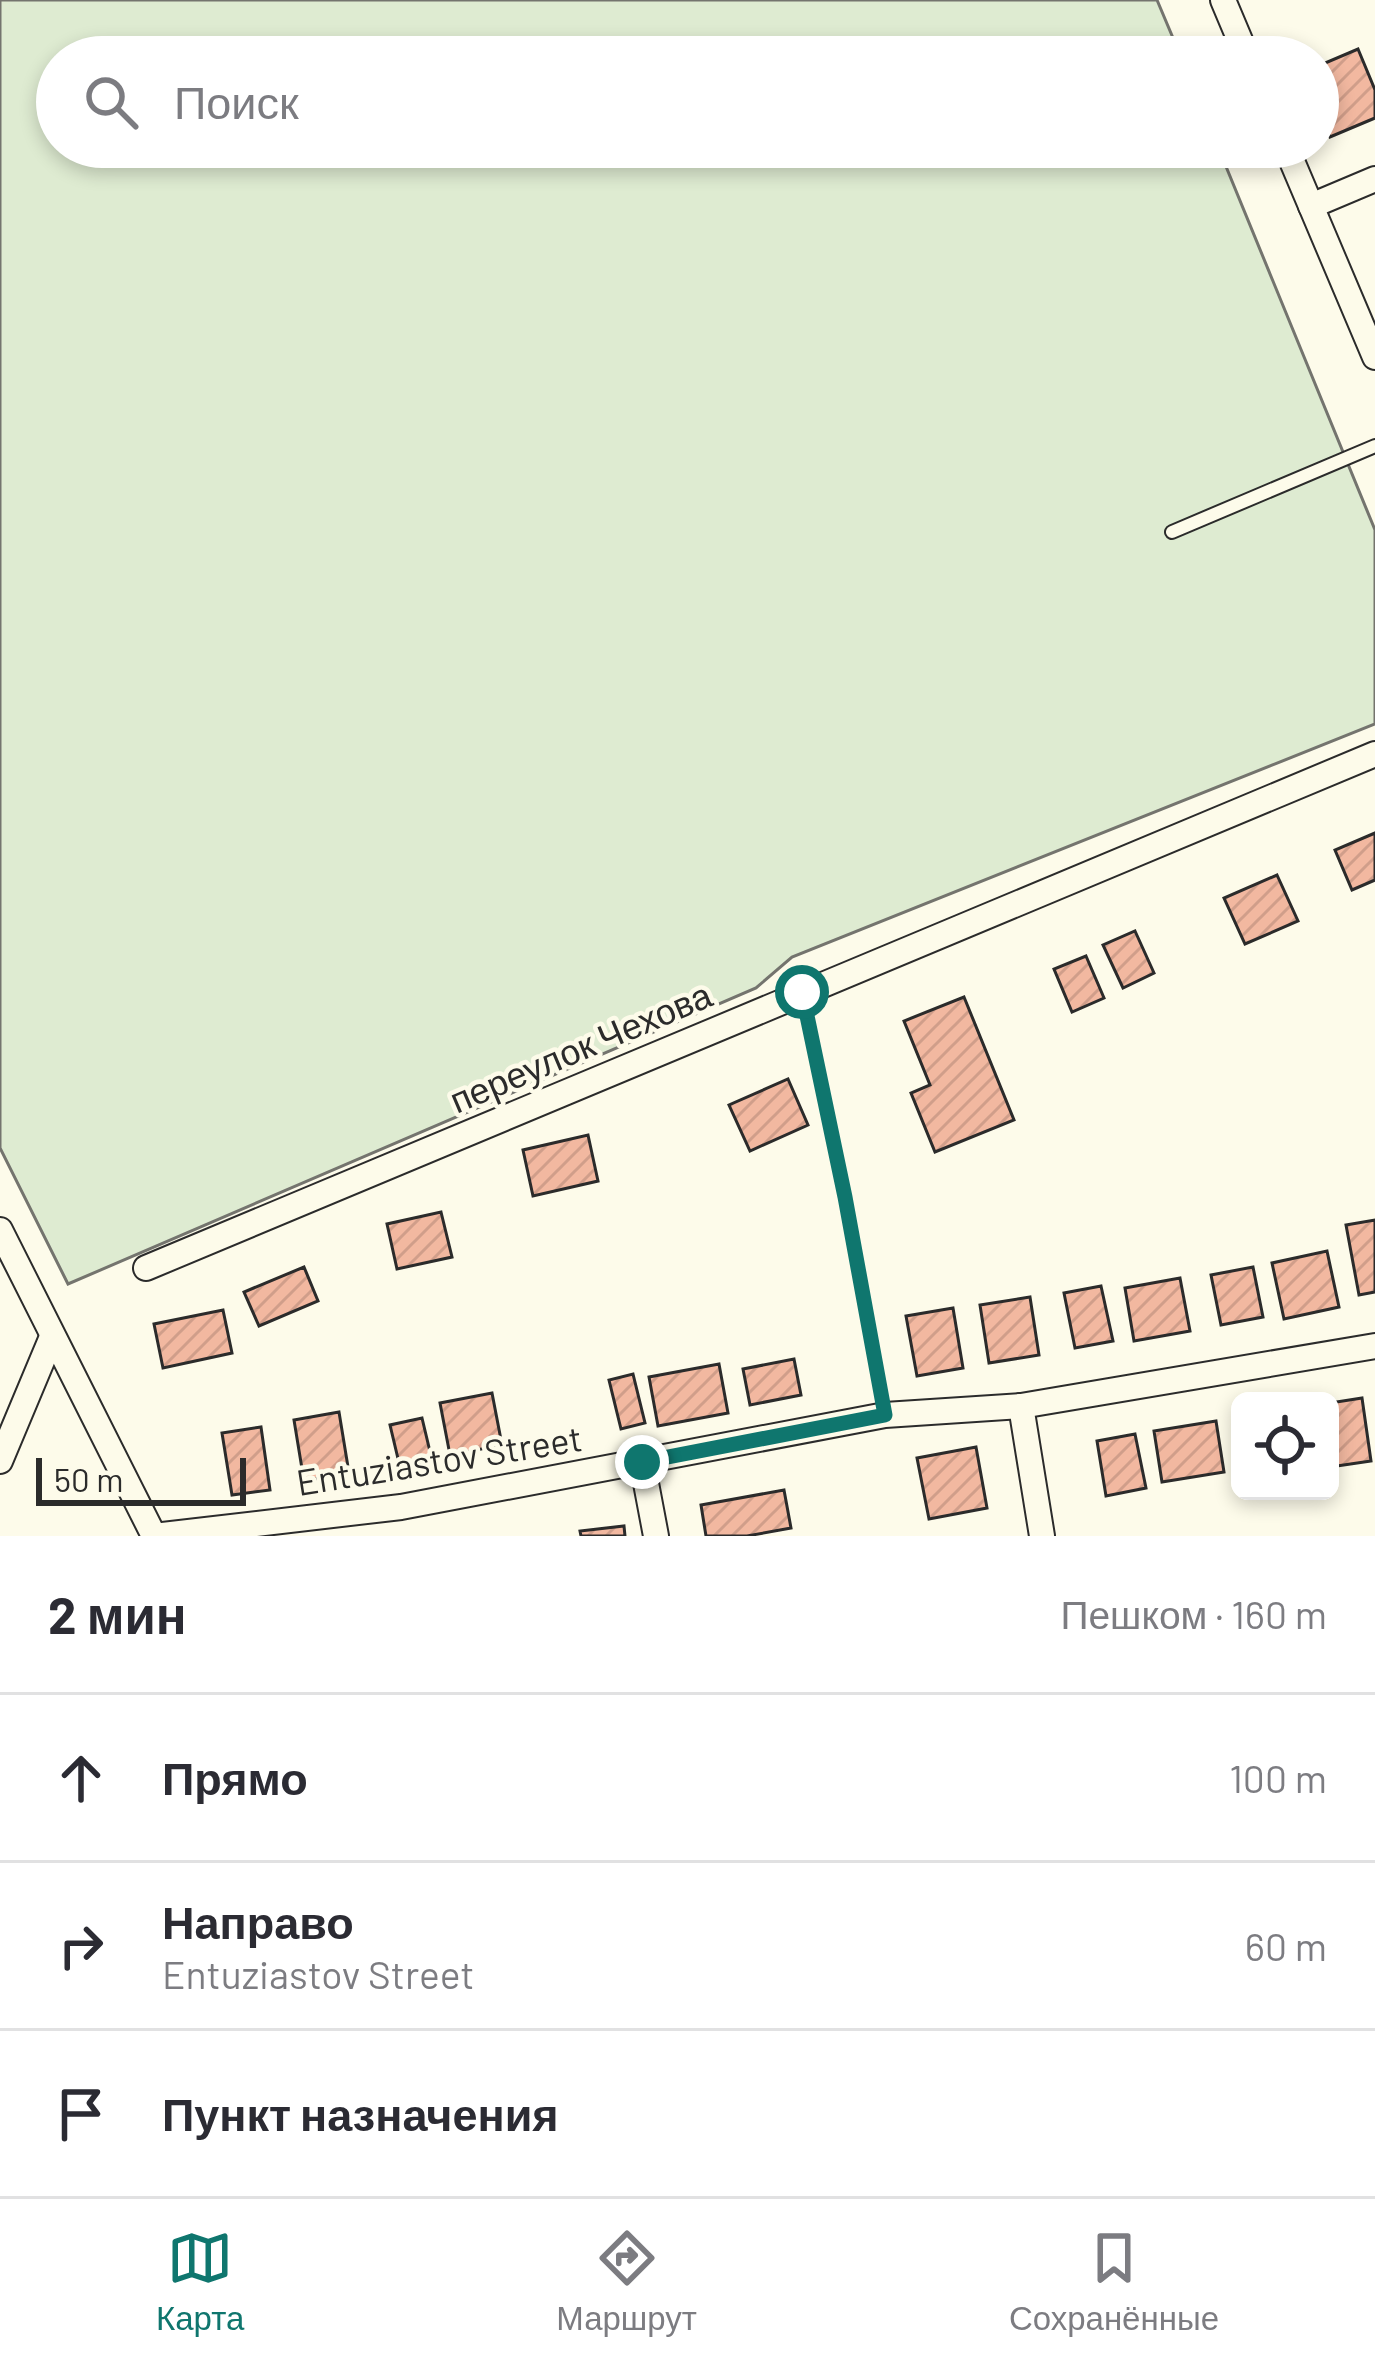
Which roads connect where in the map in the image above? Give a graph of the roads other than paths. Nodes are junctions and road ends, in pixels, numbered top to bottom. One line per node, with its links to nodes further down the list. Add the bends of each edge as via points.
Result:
1 (1222, 0): 2 (street)
2 (1238, 36)
3 (1295, 168): 5 (street)
4 (1375, 179): 5 (street)
5 (1311, 206): 6 (street)
6 (1375, 357)
7 (1375, 446): 8 (lane)
8 (1172, 532)
9 (1375, 754): 11 (street, переулок Чехова)
10 (0, 1231): 12 (street)
11 (146, 1268)
12 (52, 1337): 15 (street); 17 (street)
13 (1375, 1346): 14 (street, Entuziastov Street)
14 (1021, 1406): 16 (street, Entuziastov Street, via 885,1415); 19 (street)
15 (0, 1460)
16 (642, 1462): 17 (street, Entuziastov Street, via 401,1507); 18 (street)
17 (154, 1536)
18 (656, 1536)
19 (1042, 1536)

